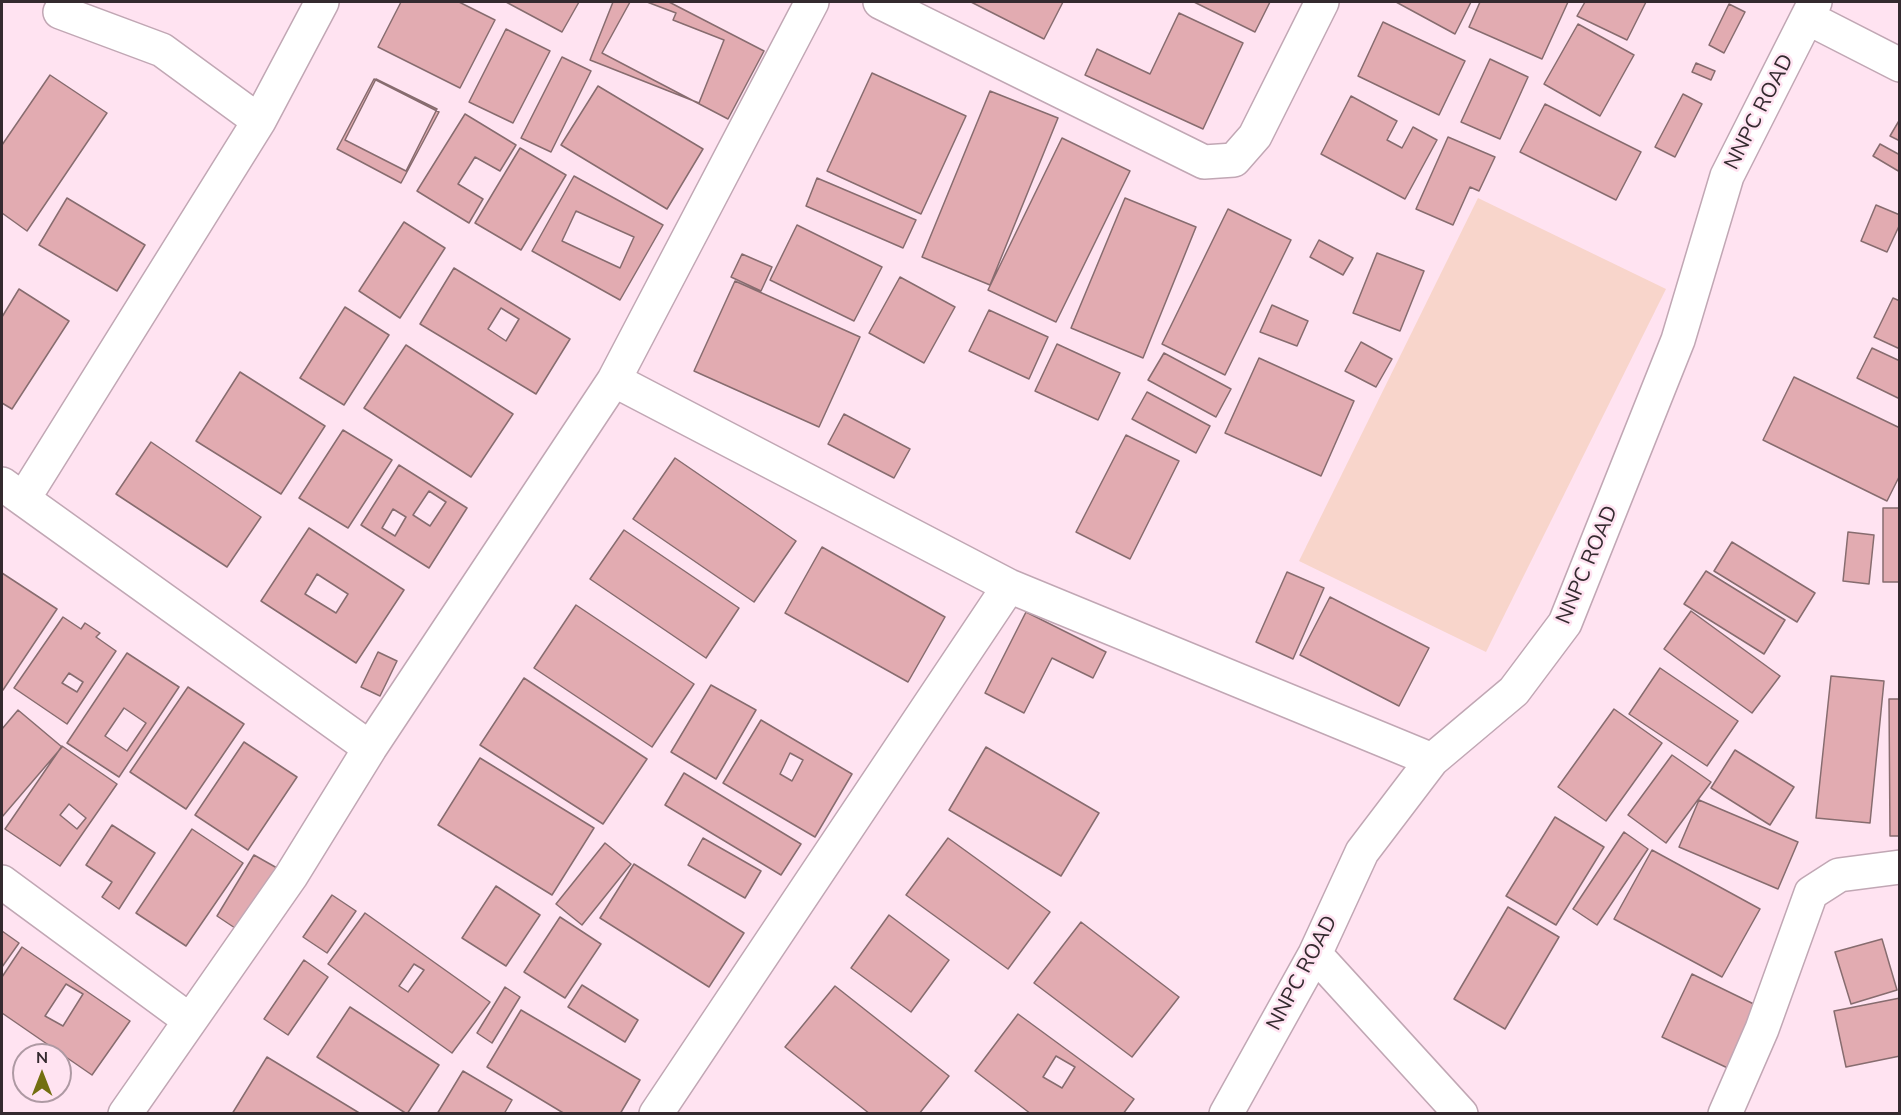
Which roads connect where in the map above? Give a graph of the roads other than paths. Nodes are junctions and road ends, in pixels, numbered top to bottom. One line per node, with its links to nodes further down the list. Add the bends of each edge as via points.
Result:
1 (322, 2): 8 (street)
2 (812, 2): 9 (street)
3 (880, 2): 4 (street, via 1204,162 1234,160 1255,136)
4 (1322, 2)
5 (1812, 10): 7 (street); 13 (street, NNPC ROAD, via 1726,176 1678,340 1565,623 1514,691)
6 (60, 12): 8 (street, via 162,51)
7 (1899, 64)
8 (259, 121): 10 (street)
9 (614, 380): 11 (street); 12 (street)
10 (13, 491): 12 (street)
11 (1009, 586): 13 (street); 19 (street)
12 (370, 748): 17 (street, via 291,876)
13 (1432, 760): 16 (street, NNPC ROAD, via 1362,852)
14 (1899, 867): 22 (street, via 1839,875 1811,893 1762,1029)
15 (2, 882): 17 (street)
16 (1315, 954): 20 (street, NNPC ROAD); 21 (street)
17 (189, 1019): 18 (street)
18 (125, 1113)
19 (656, 1113)
20 (1226, 1113)
21 (1461, 1113)
22 (1725, 1113)

